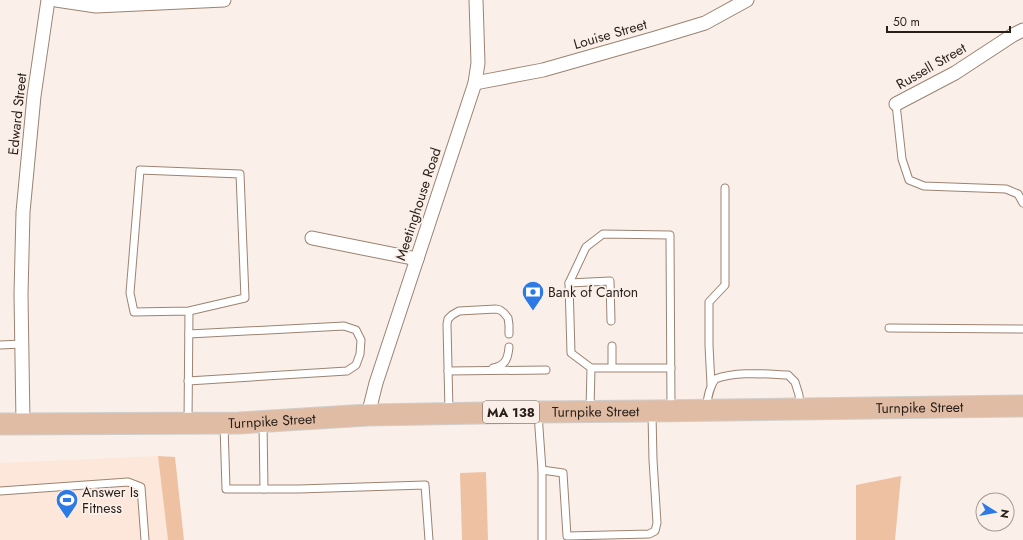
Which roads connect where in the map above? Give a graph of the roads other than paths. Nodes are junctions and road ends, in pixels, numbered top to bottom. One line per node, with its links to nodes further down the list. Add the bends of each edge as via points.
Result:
1 (48, 0): 20 (street, Edward Street, via 34,96 23,212)
2 (56, 0): 3 (street, via 96,6)
3 (224, 0)
4 (476, 0): 7 (street, Meetinghouse Road, via 478,63)
5 (747, 0): 7 (street, Louise Street, via 705,23 543,70)
6 (1023, 30): 8 (street, Russell Street, via 955,73)
7 (475, 83): 12 (street, Meetinghouse Road)
8 (896, 104): 10 (lane, via 902,159 909,180 924,186 1006,190 1018,194)
9 (725, 188): 31 (lane, via 725,286 708,302)
10 (1023, 203)
11 (312, 238): 12 (street)
12 (417, 259): 39 (street, Meetinghouse Road)
13 (569, 283): 15 (lane, via 610,281); 25 (lane, via 571,353); 26 (lane, via 586,247 603,234 670,235)
14 (189, 311): 14 (lane, via 134,312 130,293 140,170 240,174 245,298); 18 (lane)
15 (611, 321)
16 (889, 328): 17 (lane)
17 (1023, 329)
18 (189, 334): 30 (lane); 30 (lane, via 344,326 356,330 361,340 356,365 346,371)
19 (509, 334): 29 (lane, via 508,318 500,310 459,311 452,315 447,324)
20 (22, 344): 21 (lane); 41 (street, Edward Street)
21 (0, 345)
22 (612, 346): 24 (lane)
23 (509, 347): 27 (lane, via 508,358 503,364)
24 (612, 367): 25 (lane); 26 (lane)
25 (591, 368): 37 (lane)
26 (671, 368): 35 (lane)
27 (475, 370): 28 (lane); 29 (lane)
28 (546, 370)
29 (448, 371): 38 (lane)
30 (188, 381): 42 (lane)
31 (711, 385): 33 (lane, via 715,379 722,376 788,375 799,395); 34 (lane)
32 (1023, 406): 33 (main road, Turnpike Street / MA 138)
33 (801, 409): 34 (main road, Turnpike Street / MA 138)
34 (706, 410): 35 (main road, Turnpike Street / MA 138)
35 (661, 411): 37 (main road, Turnpike Street / MA 138); 45 (lane, via 653,460 657,523 655,531 649,534 567,536 564,473)
36 (538, 412): 37 (main road, Turnpike Street / MA 138); 38 (main road, Turnpike Street / MA 138); 45 (lane)
37 (590, 412)
38 (449, 414): 39 (main road, Turnpike Street / MA 138)
39 (368, 415): 40 (main road, Turnpike Street / MA 138)
40 (262, 422): 43 (main road, Turnpike Street / MA 138); 46 (lane)
41 (23, 423): 42 (main road, Turnpike Street / MA 138); 44 (main road, Turnpike Street / MA 138)
42 (188, 423): 43 (main road, Turnpike Street / MA 138)
43 (224, 423): 46 (lane, via 226,489)
44 (0, 424)
45 (542, 470): 50 (lane)
46 (264, 489): 49 (lane, via 425,485)
47 (0, 491): 48 (lane, via 128,482 141,487)
48 (145, 540)
49 (429, 540)
50 (542, 540)

